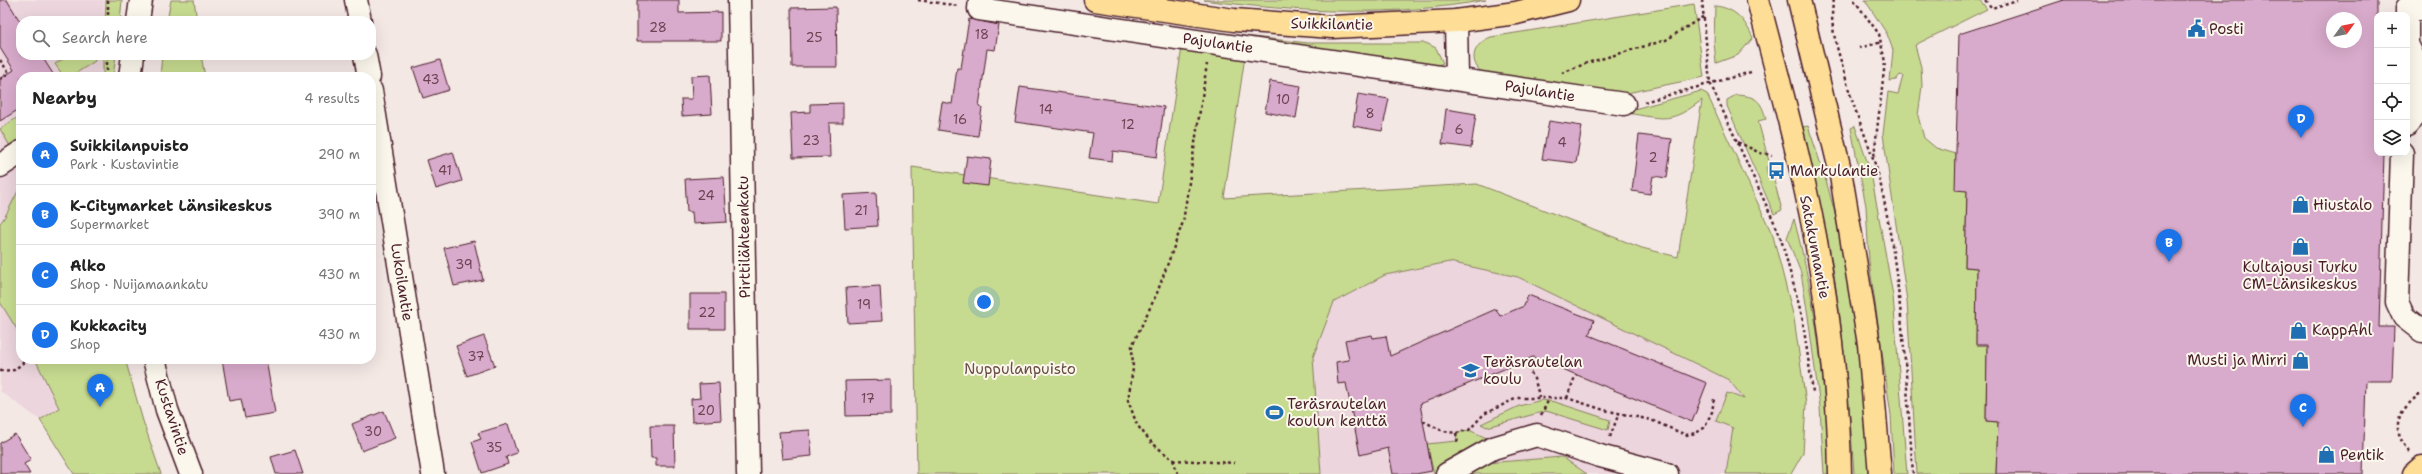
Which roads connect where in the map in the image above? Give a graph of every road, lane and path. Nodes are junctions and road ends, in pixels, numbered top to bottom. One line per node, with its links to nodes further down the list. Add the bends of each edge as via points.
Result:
1 (108, 0): 17 (path)
2 (141, 0): 18 (street)
3 (356, 0): 19 (street)
4 (739, 0): 65 (street, Pirttilähteenkatu)
5 (918, 0): 15 (path)
6 (1095, 0): 21 (main road, Suikkilantie, via 1234,20 1332,28)
7 (1568, 0): 21 (main road, Suikkilantie, via 1516,13)
8 (1702, 0): 20 (path)
9 (1758, 0): 69 (main road, Satakunnantie, via 1815,235 1839,423)
10 (1798, 0): 70 (main road, via 1840,170 1869,344)
11 (1834, 0): 44 (path, via 1832,21 1850,94)
12 (1854, 0): 23 (path, via 1873,23)
13 (1985, 0): 14 (path, via 1992,8)
14 (2018, 0)
15 (979, 4): 22 (street, Pajulantie)
16 (2415, 8): 39 (street, via 2407,44 2416,63 2416,115)
17 (108, 16)
18 (139, 16)
19 (359, 16)
20 (1704, 16): 33 (path, via 1666,40); 36 (path)
21 (1456, 22): 34 (street)
22 (1210, 42): 34 (street, Pajulantie); 60 (path, via 1183,222 1157,293 1132,346 1133,369 1128,400 1137,425 1152,443)
23 (1882, 42): 24 (path); 44 (path, via 1885,62)
24 (1859, 48)
25 (0, 60): 35 (path, via 9,74)
26 (107, 60): 29 (path)
27 (132, 60): 30 (street)
28 (366, 60): 31 (street)
29 (107, 72)
30 (131, 72)
31 (368, 72)
32 (1752, 72): 36 (path)
33 (1558, 74)
34 (1457, 78): 37 (street, Pajulantie)
35 (0, 79)
36 (1710, 84): 37 (path, via 1648,102); 40 (path)
37 (1624, 104)
38 (376, 122): 64 (street, Lukoilantie)
39 (2410, 122)
40 (1737, 142): 42 (path, via 1760,153); 53 (path, via 1780,235 1802,316)
41 (16, 155): 45 (street)
42 (1772, 155)
43 (2402, 156): 46 (street, via 2397,302 2404,317)
44 (1874, 158): 71 (path, via 1902,305)
45 (0, 166)
46 (2422, 331)
47 (1518, 360): 54 (path, via 1526,365 1535,378)
48 (22, 364): 50 (path, via 14,370)
49 (155, 364): 63 (street, Kustavintie, via 167,410)
50 (0, 370)
51 (1576, 374): 55 (path)
52 (2422, 392): 62 (path, via 2402,410 2399,419 2399,436)
53 (1813, 394)
54 (1539, 397): 55 (path); 58 (path, via 1517,398 1484,414 1469,430 1456,433 1443,431)
55 (1567, 398): 57 (path)
56 (1714, 399): 57 (path, via 1712,412 1704,428 1691,434 1651,420)
57 (1619, 413): 59 (path)
58 (1423, 421)
59 (1603, 457): 67 (street, via 1537,435 1493,448); 68 (street)
60 (1173, 460): 61 (path); 66 (path)
61 (1235, 463)
62 (2416, 465)
63 (191, 474)
64 (433, 474)
65 (748, 474)
66 (1178, 474)
67 (1447, 474)
68 (1667, 474)
69 (1840, 474)
70 (1880, 474)
71 (1913, 474)

